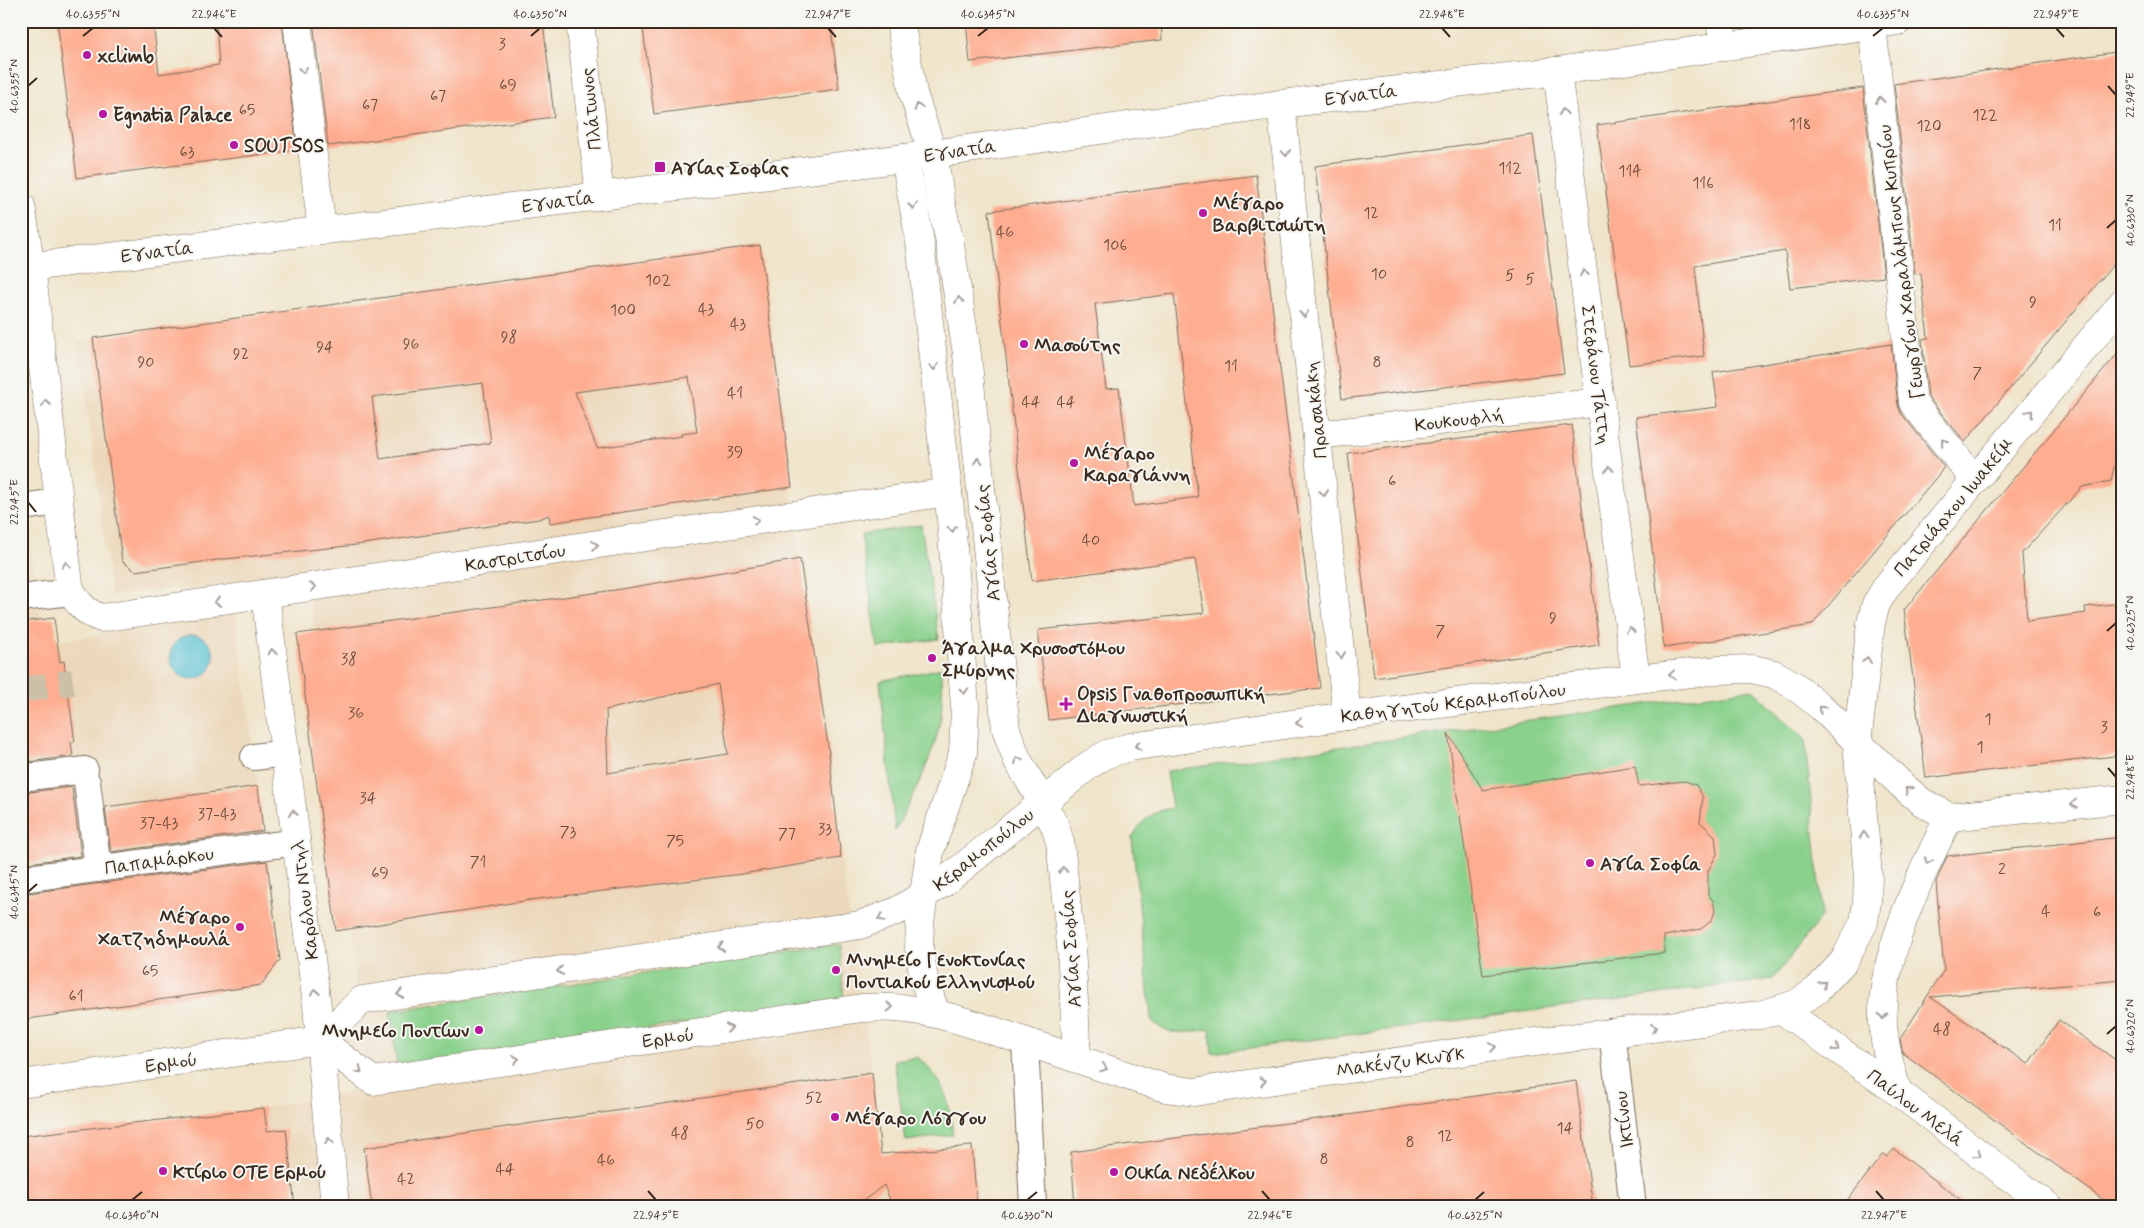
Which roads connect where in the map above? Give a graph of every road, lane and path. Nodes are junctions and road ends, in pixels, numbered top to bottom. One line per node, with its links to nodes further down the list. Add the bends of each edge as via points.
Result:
1 (297, 21): 12 (main road, one-way to 12)
2 (580, 21): 10 (main road, Πλάτωνος)
3 (900, 21): 8 (main road, Αγίας Σοφίας, one-way to 3, via 914,93)
4 (1885, 23): 5 (main road, Εγνατία); 17 (main road, Γεωργίου Χαραλάμπους Κυπρίου, one-way to 4, via 1913,403)
5 (1722, 34): 6 (main road, Εγνατία)
6 (1557, 71): 7 (main road, Εγνατία); 15 (main road, Στεφάνου Τάττη, one-way to 6)
7 (1281, 104): 8 (main road, Εγνατία); 16 (main road, Πρασακάκη, one-way to 16)
8 (933, 154): 9 (main road, Εγνατία); 31 (main road, Αγίας Σοφίας, one-way to 8, via 1017,759 1006,729 967,354)
9 (905, 158): 10 (main road, Εγνατία); 18 (main road, Αγίας Σοφίας, one-way to 18, via 920,242)
10 (600, 196): 12 (main road, Εγνατία)
11 (21, 206): 13 (main road)
12 (322, 231): 13 (main road, Εγνατία)
13 (26, 268): 19 (main road, one-way to 13)
14 (2123, 302): 17 (main road, Πατριάρχου Ιωακείμ, one-way to 14)
15 (1601, 402): 16 (main road, Κουκουφλή); 24 (main road, Στεφάνου Τάττη, one-way to 15)
16 (1318, 435): 25 (main road, Πρασακάκη, one-way to 25)
17 (1975, 480): 26 (main road, Πατριάρχου Ιωακείμ, one-way to 17, via 1876,604 1887,586)
18 (948, 492): 21 (main road, Καστριτσίου, one-way to 18); 36 (main road, Αγίας Σοφίας, one-way to 36, via 962,667 963,753 930,851)
19 (59, 502): 20 (street); 23 (main road, one-way to 19)
20 (21, 507)
21 (265, 594): 23 (main road, Καστριτσίου, one-way to 23, via 104,619 95,616); 27 (main road, Καρόλου Ντηλ, one-way to 21)
22 (21, 598): 23 (street)
23 (78, 600)
24 (1636, 679): 25 (main road, Καθηγητού Κεραμοπούλου); 26 (main road, Καθηγητού Κεραμοπούλου, one-way to 24, via 1804,692 1774,674 1738,669)
25 (1347, 716): 31 (main road, Καθηγητού Κεραμοπούλου, one-way to 31, via 1130,747 1107,754 1088,765)
26 (1857, 743): 32 (main road, Καθηγητού Κεραμοπούλου, one-way to 26, via 1922,802); 37 (main road, Πατριάρχου Ιωακείμ, one-way to 26, via 1807,998 1828,979 1851,949 1864,922 1868,876)
27 (286, 753): 28 (street); 33 (main road, Καρόλου Ντηλ, one-way to 27)
28 (254, 757)
29 (21, 778): 34 (street, via 86,776)
30 (2123, 799): 32 (main road, one-way to 32)
31 (1042, 802): 36 (main road, Κεραμοπούλου); 42 (main road, Αγίας Σοφίας, one-way to 31, via 1060,842)
32 (1949, 817): 44 (main road, one-way to 44, via 1907,913 1884,991 1884,1042)
33 (297, 842): 34 (street, Παπαμάρκου); 40 (main road, Καρόλου Ντηλ, one-way to 33)
34 (98, 869): 35 (street, Παπαμάρκου)
35 (21, 879)
36 (924, 896): 38 (main road, Αγίας Σοφίας, via 919,948 924,980); 40 (main road, one-way to 40, via 884,917 840,930 362,1000)
37 (1782, 1010): 39 (main road, Μακένζυ Κινγκ, one-way to 37); 44 (main road, Παύλου Μελά, one-way to 44)
38 (936, 1013): 40 (main road, Ερμού, one-way to 38, via 373,1080 862,1008 896,1007); 41 (main road, Ερμού)
39 (1612, 1032): 42 (main road, Μακένζυ Κινγκ, one-way to 39, via 1165,1088 1194,1092); 47 (street, Ικτίνου)
40 (320, 1040): 43 (main road, Ερμού); 45 (main road, Καρόλου Ντηλ, one-way to 40)
41 (1025, 1042): 42 (main road, Μακένζυ Κινγκ); 46 (street)
42 (1077, 1058)
43 (21, 1084)
44 (1898, 1092): 48 (main road, Παύλου Μελά, one-way to 48)
45 (335, 1207)
46 (1033, 1207)
47 (1633, 1207)
48 (2049, 1207)

